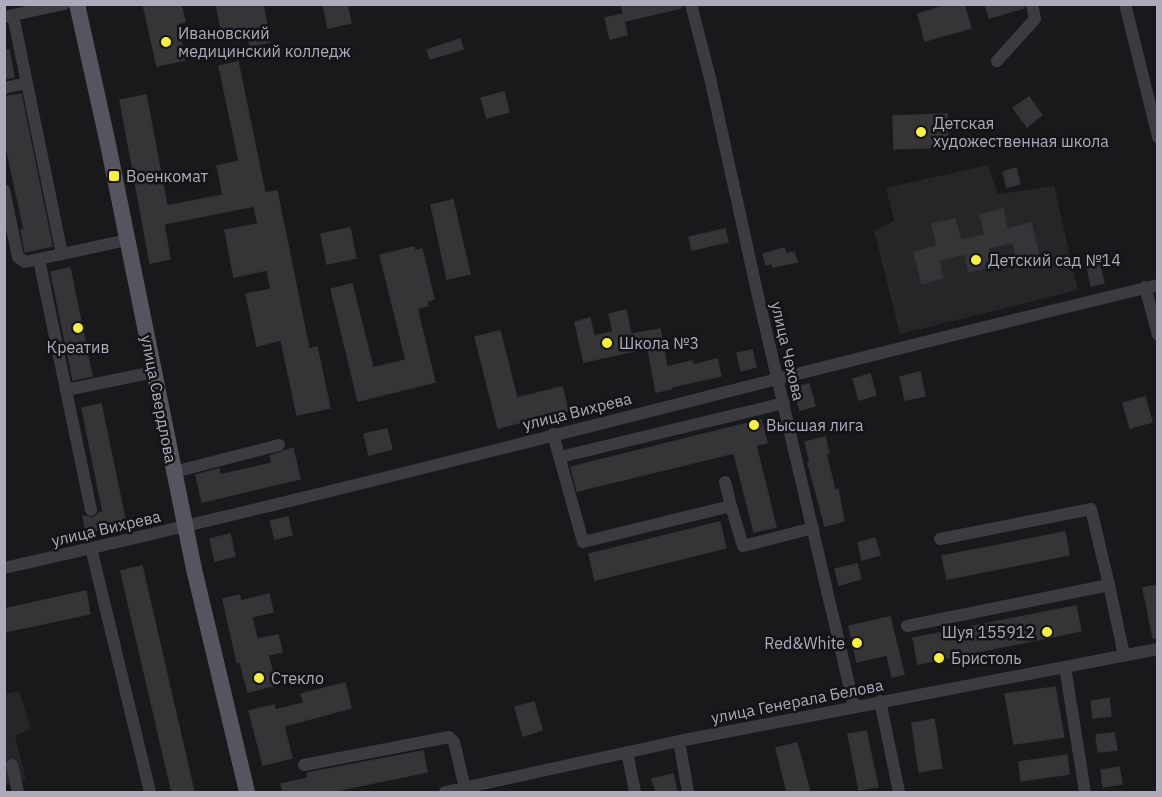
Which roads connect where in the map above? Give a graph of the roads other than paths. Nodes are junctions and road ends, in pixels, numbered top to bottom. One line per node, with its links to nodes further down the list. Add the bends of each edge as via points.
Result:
1 (64, 4): 6 (street)
2 (77, 4): 12 (main road, улица Свердлова)
3 (691, 4): 18 (street, улица Чехова)
4 (1032, 4): 7 (street, via 1035,19)
5 (1125, 4): 10 (street)
6 (9, 16): 8 (street)
7 (997, 61)
8 (27, 83): 9 (street); 13 (street)
9 (4, 88)
10 (1158, 137)
11 (4, 190): 14 (street, via 18,257 26,262)
12 (128, 240): 13 (street); 17 (main road, улица Свердлова)
13 (62, 254): 14 (street)
14 (39, 259): 19 (street)
15 (1151, 286): 16 (street); 18 (street, улица Вихрева)
16 (1158, 335)
17 (154, 372): 19 (street); 24 (main road, улица Свердлова)
18 (778, 377): 20 (street, улица Чехова); 21 (street, улица Вихрева)
19 (66, 390): 27 (street)
20 (784, 403): 23 (street); 29 (street, улица Чехова)
21 (554, 434): 23 (street); 28 (street, улица Вихрева)
22 (279, 445): 24 (street)
23 (560, 458): 26 (street, via 583,542)
24 (174, 472): 28 (main road, улица Свердлова)
25 (725, 482): 26 (street)
26 (731, 506): 29 (street, via 743,546)
27 (91, 510)
28 (185, 527): 31 (street, улица Вихрева); 47 (main road, улица Свердлова)
29 (813, 528): 39 (street, улица Чехова)
30 (940, 539): 33 (street, via 1091,509)
31 (91, 548): 32 (street, улица Вихрева); 46 (street)
32 (4, 568)
33 (1109, 585): 34 (street); 36 (street)
34 (907, 626)
35 (1158, 649): 36 (street, улица Генерала Белова)
36 (1124, 655): 37 (street, улица Генерала Белова)
37 (1065, 667): 38 (street, улица Генерала Белова); 52 (street)
38 (880, 701): 39 (street, улица Генерала Белова); 51 (street)
39 (854, 706): 40 (street, улица Генерала Белова)
40 (679, 741): 41 (street, улица Генерала Белова); 50 (street)
41 (627, 752): 44 (street, улица Генерала Белова); 49 (street)
42 (12, 765): 45 (street)
43 (304, 765): 44 (street, via 449,737 454,742)
44 (465, 788): 48 (street, улица Генерала Белова)
45 (18, 792)
46 (150, 792)
47 (247, 792)
48 (445, 792)
49 (635, 792)
50 (688, 792)
51 (899, 792)
52 (1084, 792)

